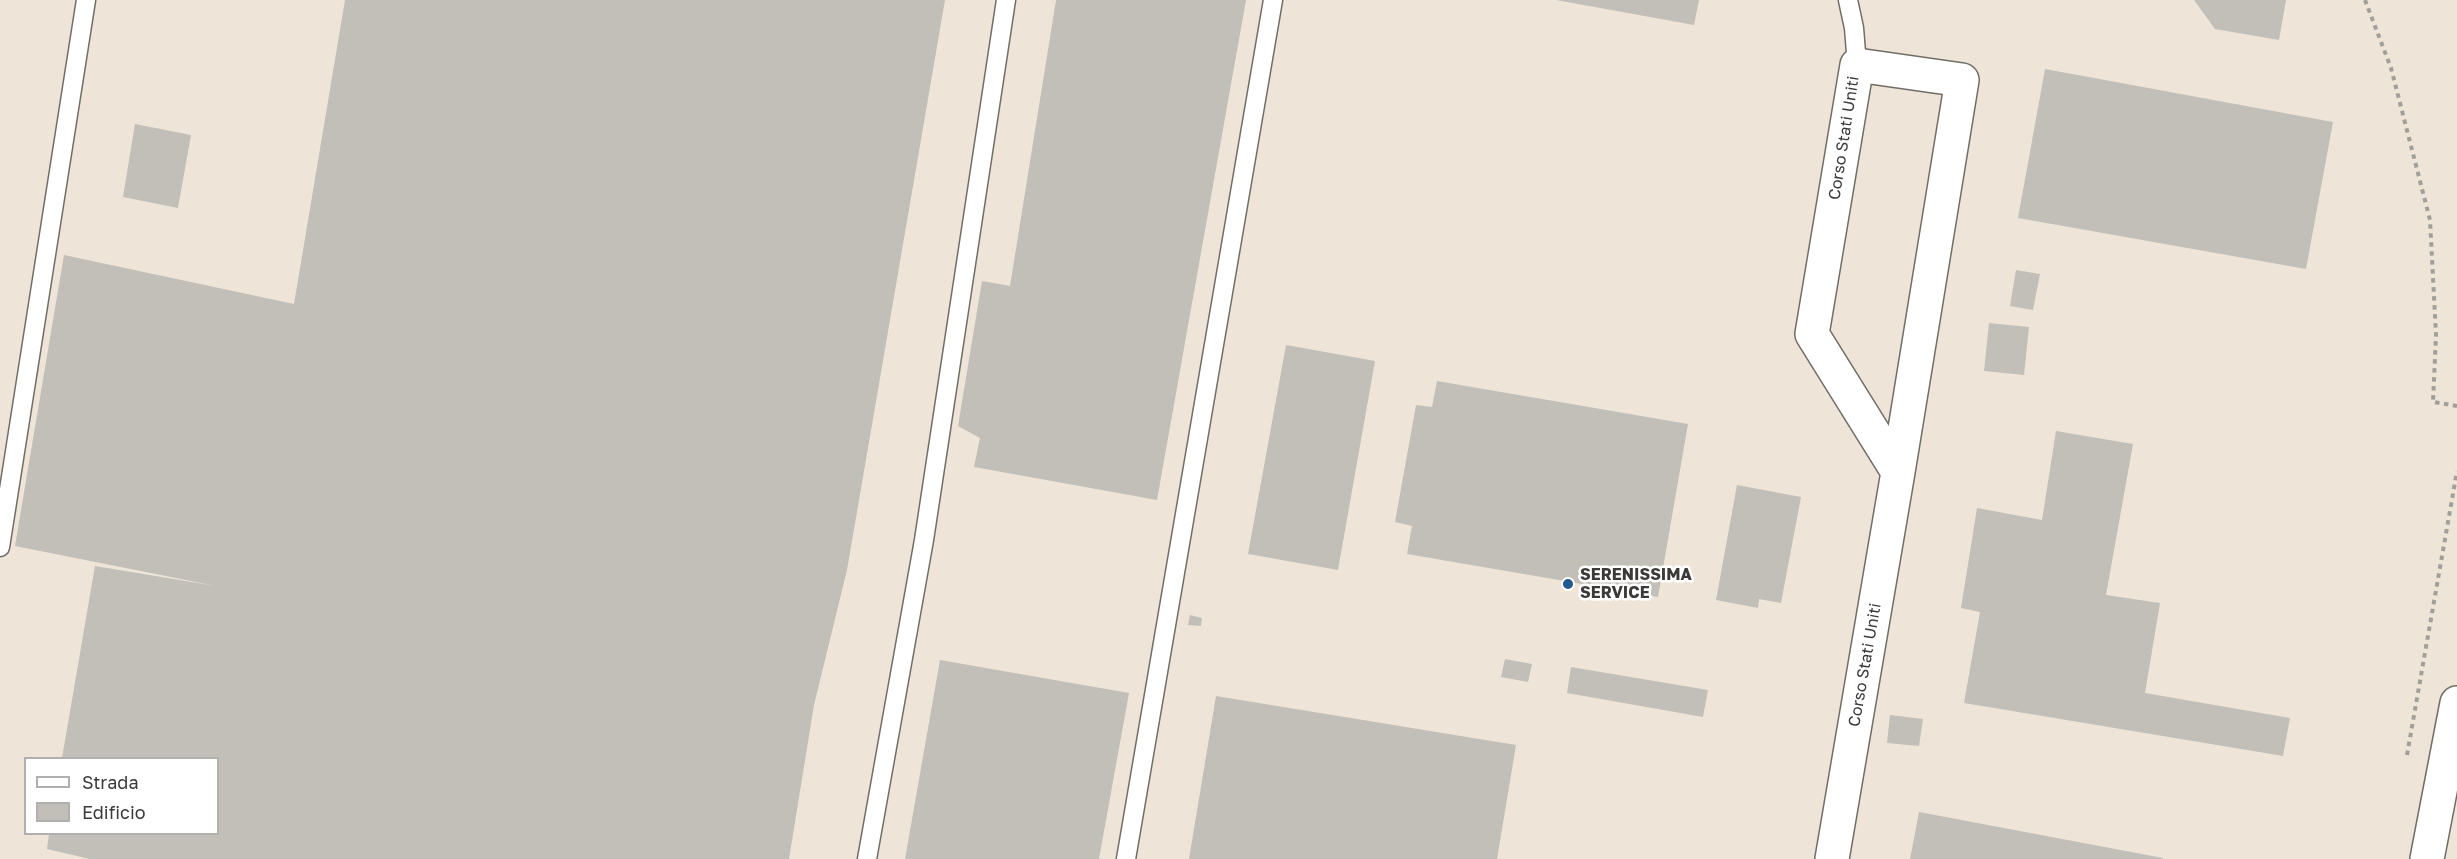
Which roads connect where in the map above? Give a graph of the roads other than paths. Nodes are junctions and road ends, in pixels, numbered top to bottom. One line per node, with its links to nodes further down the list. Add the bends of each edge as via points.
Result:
1 (87, 0): 7 (lane)
2 (1006, 0): 9 (lane, via 924,540)
3 (1273, 0): 10 (lane)
4 (1848, 0): 5 (lane)
5 (1857, 65): 6 (street, Corso Stati Uniti, via 1812,334); 6 (street, Corso Stati Uniti, via 1962,80)
6 (1898, 472): 11 (street, Corso Stati Uniti)
7 (0, 547)
8 (2457, 703): 12 (street)
9 (867, 859)
10 (1126, 859)
11 (1832, 859)
12 (2427, 859)

